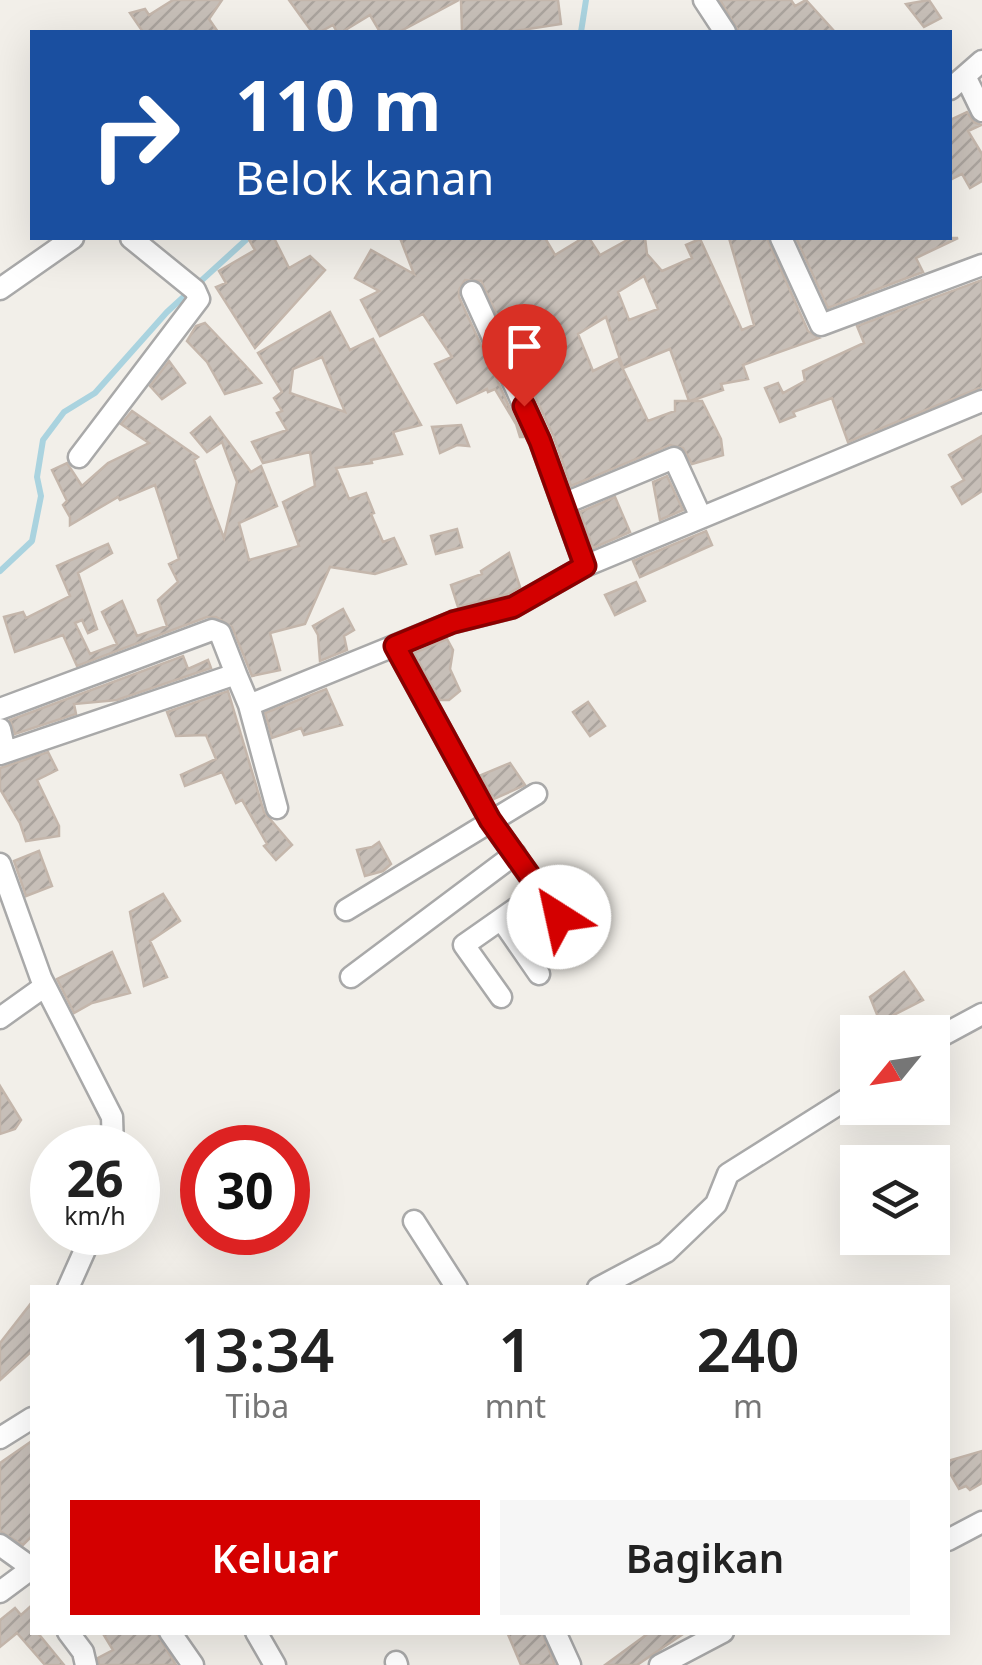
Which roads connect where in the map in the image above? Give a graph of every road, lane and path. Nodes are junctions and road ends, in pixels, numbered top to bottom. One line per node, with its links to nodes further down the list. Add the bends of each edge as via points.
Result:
1 (704, 0): 2 (street)
2 (724, 30)
3 (982, 61): 4 (street)
4 (958, 83): 5 (street)
5 (982, 111)
6 (70, 240): 10 (street)
7 (133, 240): 13 (street, via 189,286 197,302)
8 (783, 240): 9 (street, via 821,325)
9 (982, 265)
10 (0, 288)
11 (472, 292): 14 (street)
12 (982, 401): 15 (street)
13 (79, 457)
14 (563, 504): 15 (street, via 674,458); 16 (street)
15 (700, 516): 16 (street)
16 (585, 566): 17 (street, via 513,607)
17 (395, 646): 19 (street); 25 (street)
18 (236, 674): 19 (street); 20 (street, via 220,632 212,630); 22 (street)
19 (249, 705): 24 (street)
20 (0, 709)
21 (0, 729): 22 (street)
22 (2, 753)
23 (536, 794): 25 (street)
24 (276, 808)
25 (490, 820): 26 (street); 29 (street)
26 (515, 854): 28 (street); 33 (street)
27 (0, 864): 34 (street)
28 (541, 891): 30 (street); 31 (street)
29 (346, 910)
30 (501, 920): 32 (street); 35 (street, via 464,945)
31 (578, 943)
32 (540, 974)
33 (350, 977)
34 (45, 986): 37 (street); 40 (street)
35 (501, 997)
36 (982, 1014): 38 (street)
37 (0, 1018)
38 (950, 1032)
39 (840, 1103): 45 (street, via 728,1174 716,1204 666,1252)
40 (112, 1125)
41 (414, 1221): 44 (street)
42 (83, 1255): 43 (street)
43 (69, 1285)
44 (456, 1285)
45 (604, 1285)
46 (30, 1419): 47 (street)
47 (0, 1438)
48 (982, 1522): 49 (street)
49 (950, 1539)
50 (0, 1545): 51 (street)
51 (30, 1568)
52 (30, 1571): 53 (street)
53 (0, 1592)
54 (70, 1635): 59 (street)
55 (172, 1635): 60 (street)
56 (258, 1635): 61 (street)
57 (557, 1635): 62 (street)
58 (717, 1635): 63 (street)
59 (86, 1665)
60 (193, 1665)
61 (276, 1665)
62 (570, 1665)
63 (660, 1665)

